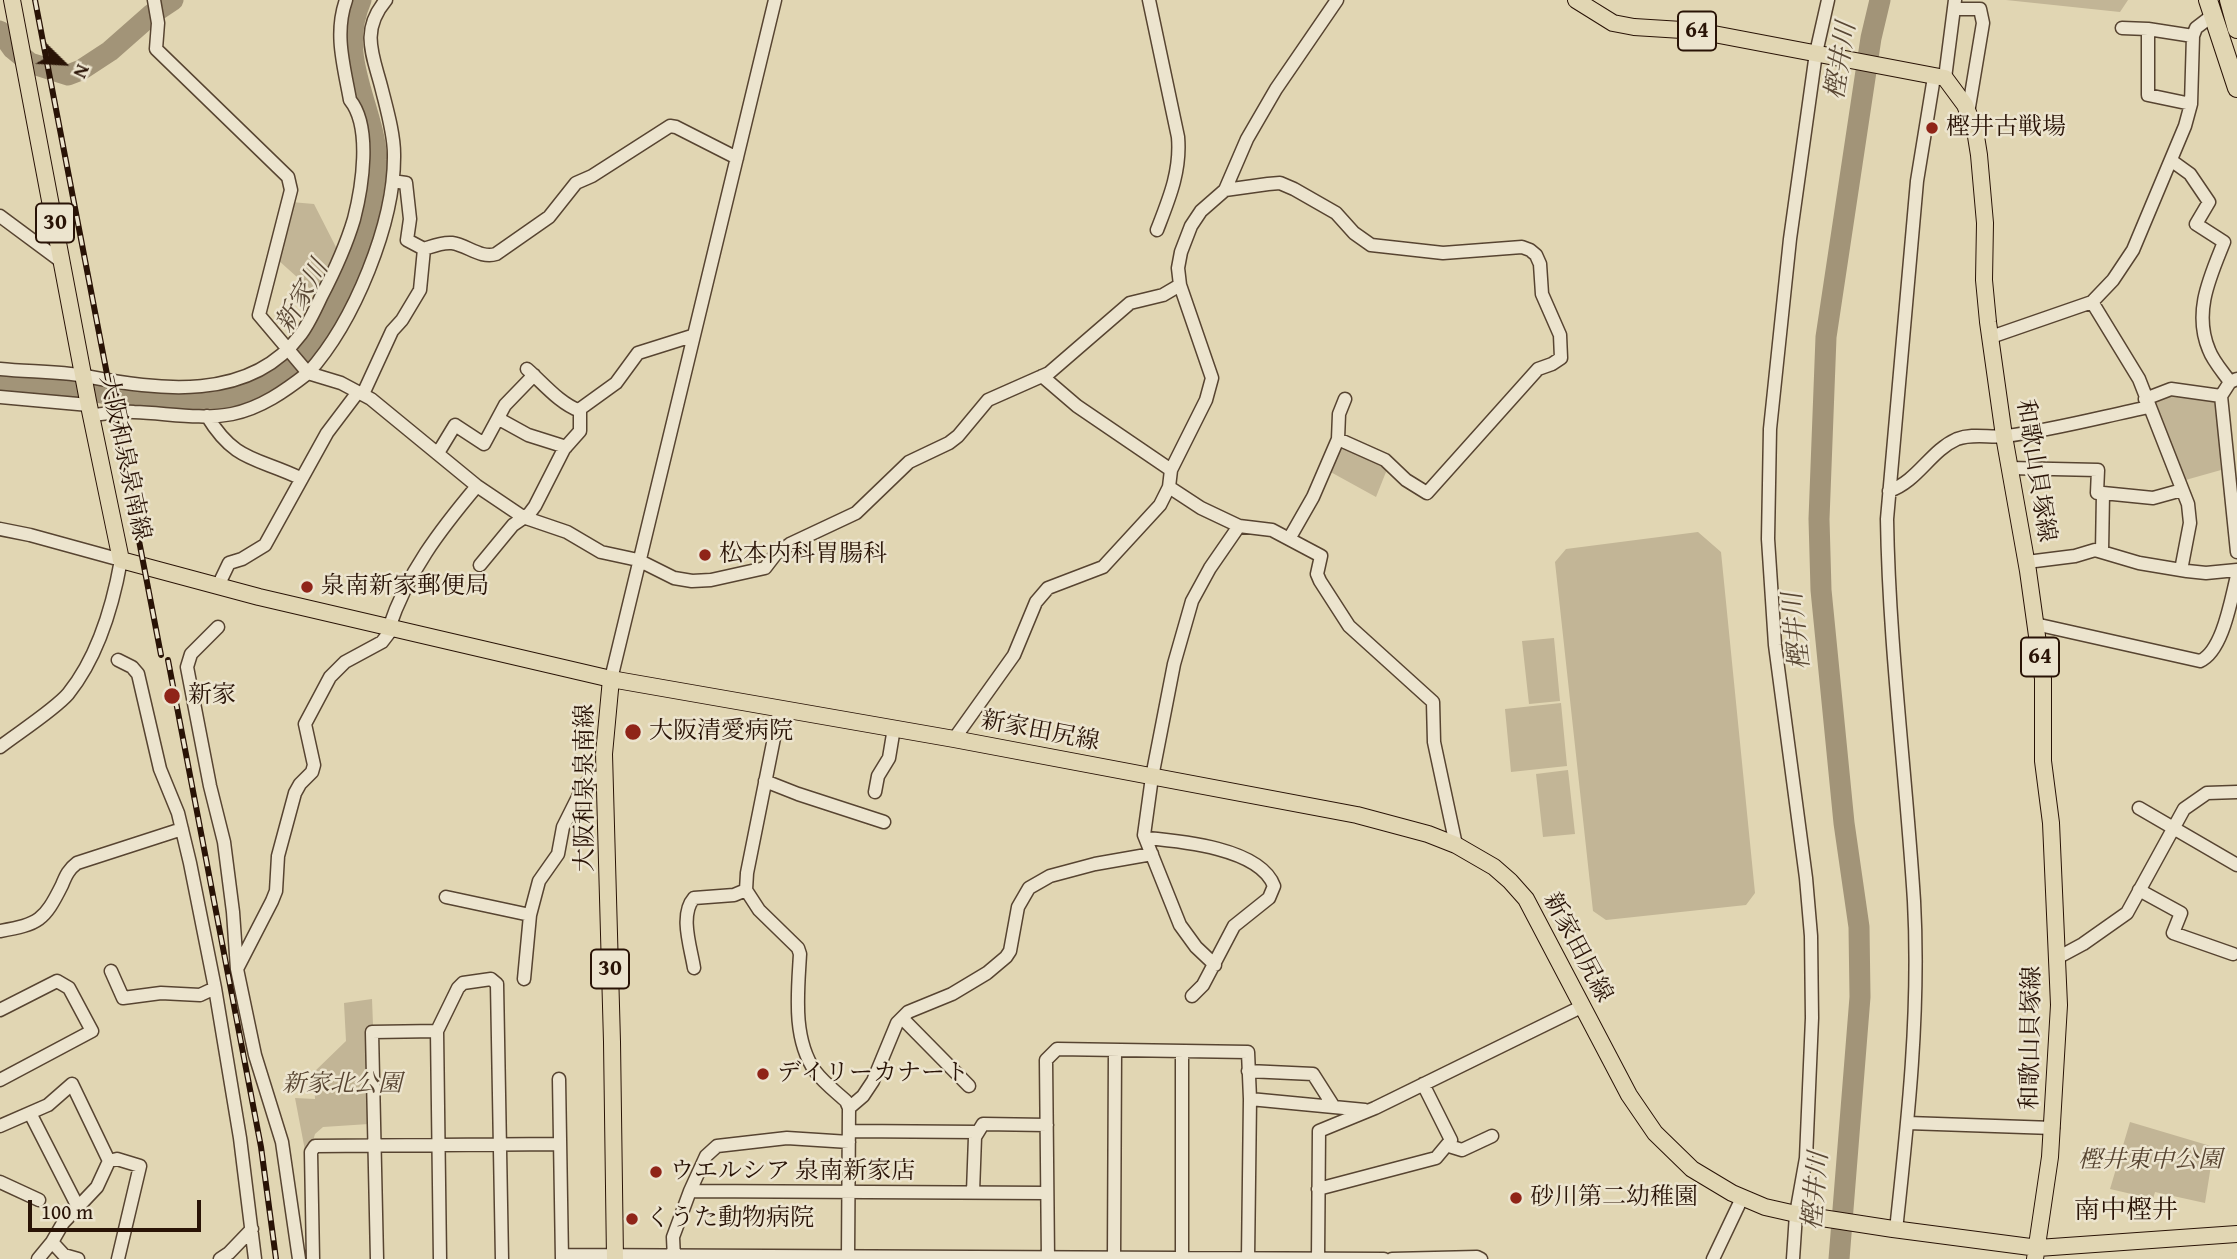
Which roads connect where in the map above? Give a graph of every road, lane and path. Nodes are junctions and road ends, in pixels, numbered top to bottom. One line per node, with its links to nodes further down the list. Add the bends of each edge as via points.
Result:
1 (12, 0): 29 (main road, 大阪和泉泉南線 / 30)
2 (346, 0): 34 (street, via 339,40 362,137 359,200 336,268)
3 (386, 0): 36 (street, via 369,37 394,152 381,236 365,280 331,343)
4 (775, 0): 22 (street)
5 (1149, 0): 27 (street, via 1180,157)
6 (1336, 0): 25 (street, via 1270,99)
7 (1576, 0): 17 (main road, 64, via 1613,23 1698,31)
8 (1828, 0): 17 (street)
9 (2229, 0): 15 (highway)
10 (1955, 5): 18 (street); 21 (street, via 1980,9 1983,23)
11 (155, 7): 34 (street, via 156,49 288,177 289,198 259,316)
12 (2211, 7): 16 (street); 19 (highway)
13 (2122, 28): 14 (street)
14 (2148, 29): 16 (street); 20 (street, via 2148,95)
15 (2237, 29)
16 (2193, 36): 20 (street)
17 (1819, 53): 18 (main road, 64); 151 (street, via 1788,253 1769,470 1775,645 1811,936 1809,1110)
18 (1939, 78): 21 (main road, 和歌山貝塚線 / 64); 59 (street, via 1917,181)
19 (2237, 88)
20 (2190, 104): 23 (street)
21 (1968, 113): 33 (main road, 和歌山貝塚線 / 64, via 1975,130 1982,184 1984,280)
22 (737, 158): 28 (street, via 670,126 576,183 549,217 496,254 489,256 453,243); 32 (street)
23 (2172, 161): 31 (street, via 2133,250); 39 (street, via 2190,174 2209,202 2196,224 2224,242 2206,287 2203,333 2209,352)
24 (399, 182): 28 (street, via 406,183 407,240)
25 (1225, 190): 30 (street, via 1191,226 1178,268); 50 (street, via 1280,183 1336,213 1371,245 1443,253 1522,247 1536,255 1542,294 1560,335 1561,358 1538,369 1427,493 1385,460)
26 (0, 216): 29 (street)
27 (1157, 230)
28 (424, 249): 40 (street, via 420,290 392,331)
29 (62, 262): 38 (main road, 大阪和泉泉南線 / 30)
30 (1180, 285): 37 (street, via 1163,295 1130,303); 54 (street, via 1212,378)
31 (2092, 302): 33 (street); 44 (street, via 2139,379)
32 (692, 336): 46 (street, via 638,353 616,383); 68 (street)
33 (1991, 337): 49 (main road, 和歌山貝塚線 / 64)
34 (289, 351): 36 (street); 38 (street, via 259,371 219,386 187,388)
35 (0, 369): 38 (street)
36 (306, 372): 40 (street); 47 (street, via 280,395 257,406)
37 (1042, 376): 54 (street, via 1077,406); 68 (street, via 988,400 949,443 909,462 856,513 790,544 765,568 692,581 674,578)
38 (84, 378): 45 (main road, 大阪和泉泉南線 / 30)
39 (2234, 381): 41 (street)
40 (361, 393): 52 (street); 55 (street, via 327,433)
41 (2221, 396): 44 (street, via 2171,389); 66 (street)
42 (0, 397): 45 (street)
43 (1345, 399): 50 (street)
44 (2147, 403): 49 (street); 58 (street)
45 (89, 407): 47 (street); 67 (main road, 大阪和泉泉南線 / 30)
46 (580, 411): 48 (street, via 564,404 531,372); 51 (street, via 580,431)
47 (207, 416): 55 (street, via 239,453)
48 (499, 419): 51 (street, via 528,435); 52 (street, via 484,444 455,425)
49 (2004, 436): 53 (main road, 和歌山貝塚線 / 64); 59 (street, via 1957,439 1900,487)
50 (1338, 439): 64 (street)
51 (566, 447): 61 (street, via 535,506)
52 (438, 453): 56 (street)
53 (2009, 468): 60 (street, via 2098,470 2097,493); 69 (main road, 和歌山貝塚線 / 64)
54 (1171, 470): 57 (street)
55 (300, 478): 74 (street, via 265,545 229,562)
56 (477, 486): 61 (street); 77 (street, via 419,560)
57 (1169, 487): 62 (street); 82 (street, via 1160,505 1103,566 1048,588 1035,602 1014,655)
58 (2182, 490): 60 (street, via 2153,498); 71 (street, via 2190,523)
59 (1889, 491): 128 (street, via 1887,561 1914,901)
60 (2103, 494): 65 (street)
61 (523, 517): 68 (street, via 601,552); 70 (street)
62 (1240, 526): 64 (street, via 1264,528); 85 (street, via 1192,601 1174,664)
63 (0, 529): 67 (street)
64 (1289, 539): 94 (street, via 1321,556 1317,574 1349,625 1433,702 1434,742)
65 (2102, 552): 69 (street); 71 (street)
66 (2237, 552)
67 (121, 560): 74 (main road, 大阪和泉泉南線); 83 (street, via 103,626 85,669 66,696)
68 (638, 560): 79 (street)
69 (2027, 562): 75 (main road, 和歌山貝塚線 / 64)
70 (480, 565)
71 (2181, 570): 72 (street)
72 (2237, 570)
73 (2237, 576): 75 (street, via 2222,634 2200,661)
74 (218, 586): 77 (main road, 大阪和泉泉南線)
75 (2035, 624): 103 (main road, 和歌山貝塚線 / 64, via 2043,679 2043,761 2051,823)
76 (218, 627): 106 (street, via 191,654 187,667 224,842)
77 (390, 628): 79 (main road, 大阪和泉泉南線); 106 (street, via 382,642 345,662 330,677 312,708 305,724 314,765 295,793 278,856 276,891)
78 (118, 660): 92 (street, via 138,674 159,769)
79 (611, 679): 80 (main road, 新家田尻線); 84 (main road, 大阪和泉泉南線 / 30)
80 (780, 708): 81 (main road, 新家田尻線); 86 (street)
81 (894, 728): 82 (main road, 新家田尻線); 87 (street, via 889,758)
82 (954, 739): 85 (main road, 新家田尻線)
83 (0, 747)
84 (604, 776): 100 (street, via 584,785 563,827 558,854 539,881); 159 (main road, 大阪和泉泉南線 / 30)
85 (1152, 777): 93 (street); 94 (main road, 新家田尻線, via 1357,815)
86 (765, 781): 90 (street); 97 (street)
87 (875, 792)
88 (2237, 792): 91 (street, via 2207,793 2184,809)
89 (2139, 808): 91 (street)
90 (884, 822)
91 (2172, 827): 96 (street); 98 (street)
92 (182, 829): 101 (street, via 78,863 69,869 41,918 29,926); 109 (street)
93 (1146, 838): 95 (street); 104 (street, via 1220,850 1245,860 1271,879 1273,892 1234,926)
94 (1456, 845): 111 (main road, 新家田尻線, via 1494,867 1526,899)
95 (1152, 854): 104 (street, via 1180,925); 113 (street, via 1050,876 1029,888 1018,907 1006,957 952,994)
96 (2237, 865)
97 (747, 890): 105 (street, via 694,898 689,904); 125 (street, via 759,910 798,948 797,1007 807,1056)
98 (2139, 890): 102 (street, via 2181,913 2173,933); 103 (street, via 2127,913)
99 (446, 897): 100 (street)
100 (530, 915): 108 (street)
101 (0, 931)
102 (2233, 954)
103 (2057, 958): 131 (main road, 和歌山貝塚線 / 64)
104 (1215, 965): 110 (street)
105 (694, 968)
106 (237, 970): 171 (street, via 255,1055 282,1142)
107 (111, 971): 109 (street, via 122,998 200,995)
108 (524, 979)
109 (215, 988): 152 (street)
110 (1192, 996)
111 (1583, 1006): 120 (street); 148 (main road, 新家田尻線, via 1629,1095 1655,1133 1692,1169)
112 (0, 1010): 119 (street, via 57,981 69,988 92,1031)
113 (902, 1017): 121 (street); 125 (street, via 868,1088)
114 (437, 1031): 136 (street, via 463,983 491,979 497,984); 138 (street, via 372,1032); 139 (street)
115 (1115, 1050): 116 (street); 129 (street, via 1057,1049 1046,1060); 164 (street)
116 (1182, 1051): 117 (street, via 1248,1052); 176 (street)
117 (1248, 1071): 122 (street); 124 (street, via 1313,1074)
118 (559, 1079): 137 (street)
119 (0, 1080)
120 (1423, 1084): 126 (street); 140 (street, via 1451,1140)
121 (969, 1086)
122 (1250, 1099): 123 (street); 177 (street)
123 (1317, 1105): 124 (street); 132 (street)
124 (1334, 1107): 126 (street)
125 (849, 1108): 135 (street)
126 (1369, 1110): 132 (street)
127 (30, 1112): 130 (street); 141 (street, via 48,1105 72,1084); 150 (street)
128 (1908, 1123): 131 (street); 153 (street)
129 (1047, 1125): 133 (street, via 983,1124); 147 (street)
130 (0, 1126)
131 (2053, 1128): 156 (main road, 和歌山貝塚線 / 64)
132 (1319, 1130): 143 (street)
133 (977, 1132): 135 (street); 146 (street)
134 (1492, 1136): 140 (street, via 1462,1150)
135 (849, 1137): 144 (street, via 717,1146 706,1156); 145 (street)
136 (500, 1144): 137 (street); 139 (street); 175 (street)
137 (560, 1144): 157 (street)
138 (375, 1145): 139 (street); 172 (street, via 316,1146 311,1152); 173 (street)
139 (438, 1145): 174 (street)
140 (1449, 1146): 143 (street, via 1436,1157)
141 (109, 1161): 150 (street, via 97,1187); 168 (street, via 140,1166)
142 (2, 1185): 149 (street)
143 (1318, 1189): 165 (street)
144 (690, 1191): 145 (street); 160 (street, via 673,1237)
145 (849, 1192): 146 (street); 158 (street)
146 (973, 1192): 147 (street)
147 (1047, 1193): 163 (street)
148 (1741, 1198): 151 (main road, 新家田尻線); 181 (street)
149 (39, 1200)
150 (78, 1207): 155 (street)
151 (1798, 1214): 153 (main road, 新家田尻線); 182 (street)
152 (252, 1229): 169 (street); 170 (street)
153 (1895, 1229): 156 (main road, 新家田尻線)
154 (2237, 1234): 156 (main road, 新家田尻線)
155 (52, 1242): 166 (street); 167 (street, via 64,1255)
156 (2036, 1253)
157 (562, 1257): 159 (street)
158 (853, 1257): 160 (street); 161 (street)
159 (615, 1258): 160 (street)
160 (674, 1258)
161 (916, 1258): 162 (street)
162 (982, 1258): 163 (street)
163 (1048, 1258): 164 (street)
164 (1114, 1258): 176 (street)
165 (1318, 1258): 177 (street); 178 (street)
166 (38, 1259)
167 (78, 1259)
168 (118, 1259)
169 (220, 1259)
170 (255, 1259)
171 (299, 1259)
172 (313, 1259)
173 (377, 1259)
174 (440, 1259)
175 (502, 1259)
176 (1182, 1259): 177 (street)
177 (1248, 1259)
178 (1384, 1259)
179 (1392, 1259): 180 (street)
180 (1481, 1259)
181 (1713, 1259)
182 (1793, 1259)

